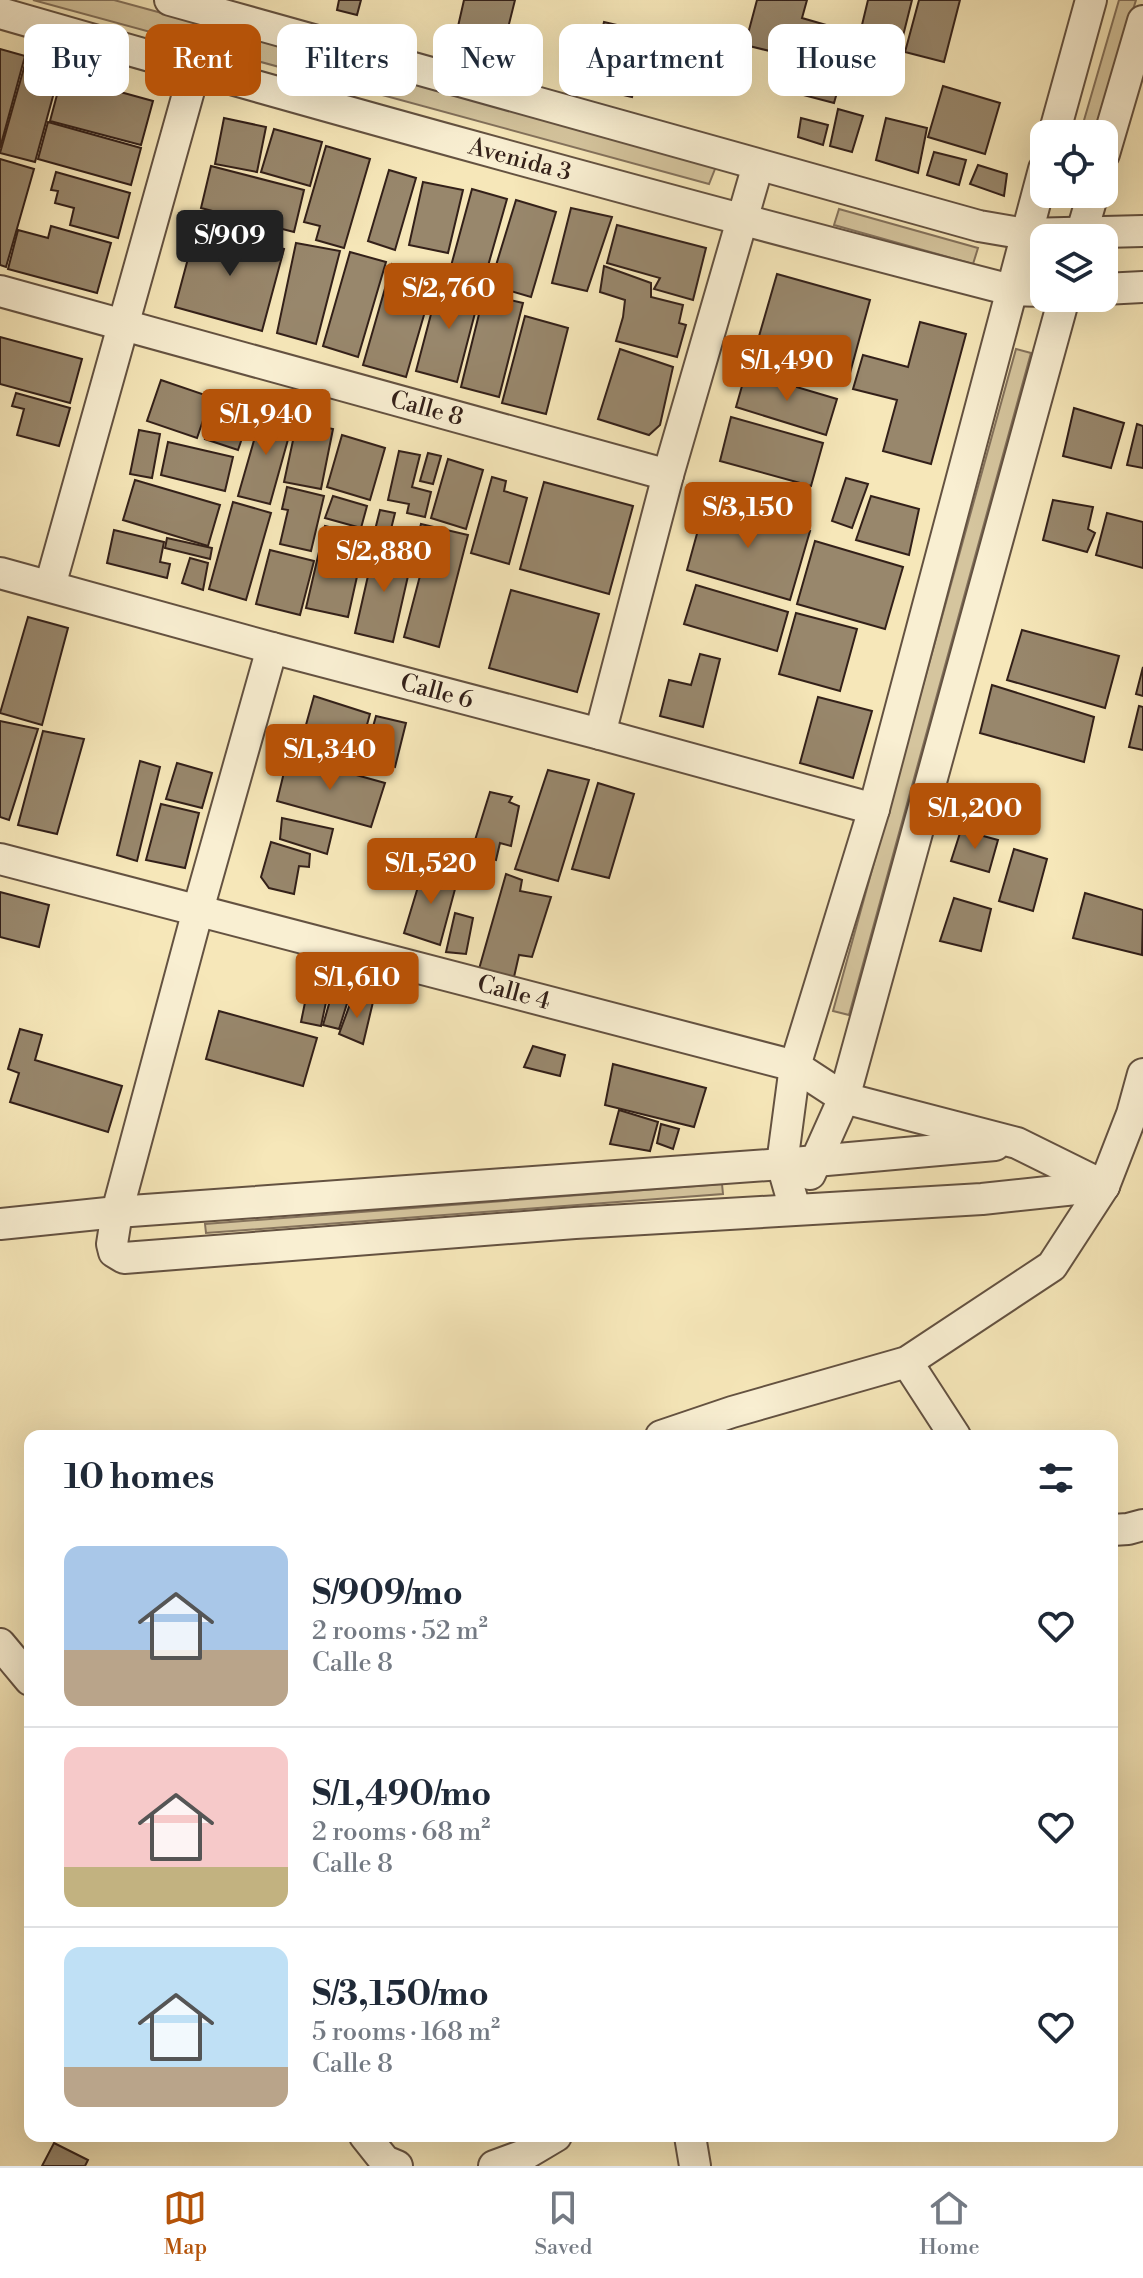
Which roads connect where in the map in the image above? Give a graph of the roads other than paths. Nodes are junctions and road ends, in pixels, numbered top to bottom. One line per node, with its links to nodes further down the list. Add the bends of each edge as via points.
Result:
1 (170, 0): 3 (street)
2 (1091, 0): 9 (street)
3 (212, 6): 11 (street)
4 (0, 13): 6 (street, Avenida 3)
5 (1143, 21): 10 (street)
6 (145, 55)
7 (261, 87): 13 (street, Avenida 3)
8 (188, 96): 24 (street)
9 (1058, 120)
10 (1114, 120)
11 (758, 165): 13 (street); 16 (street)
12 (1033, 208): 16 (street)
13 (742, 220): 20 (street, Avenida 3); 25 (street)
14 (1143, 231): 15 (street)
15 (1118, 233)
16 (1026, 234): 17 (street); 20 (street)
17 (1030, 234)
18 (1143, 287): 19 (street)
19 (1118, 288)
20 (1011, 290): 22 (street, Avenida 3); 30 (street)
21 (0, 291): 24 (street, Calle 8)
22 (1030, 291)
23 (1060, 312): 35 (street)
24 (124, 325): 25 (street, Calle 8); 27 (street)
25 (668, 475): 29 (street)
26 (0, 573): 27 (street, Calle 6)
27 (50, 586): 28 (street, Calle 6)
28 (272, 648): 29 (street, Calle 6); 32 (street)
29 (600, 734): 30 (street, Calle 6)
30 (874, 809): 33 (street)
31 (0, 859): 32 (street, Calle 4)
32 (198, 910): 33 (street, Calle 4); 41 (street)
33 (795, 1066): 35 (street, Calle 4); 38 (street)
34 (1143, 1074): 39 (street)
35 (844, 1098): 36 (street, Calle 4); 37 (street)
36 (1017, 1143): 37 (street); 39 (street, Calle 4)
37 (816, 1161): 38 (street); 40 (street)
38 (782, 1164): 40 (street); 41 (street)
39 (1104, 1186): 40 (street); 43 (street, via 1052,1266)
40 (795, 1209): 41 (street, via 124,1258 112,1244)
41 (117, 1212): 42 (street)
42 (0, 1224)
43 (907, 1362): 44 (street); 45 (street)
44 (679, 1430)
45 (951, 1430)
46 (1143, 1525): 47 (street)
47 (1118, 1530)
48 (0, 1644): 49 (street)
49 (24, 1673)
50 (370, 2142): 53 (street, via 385,2161)
51 (546, 2142): 54 (street)
52 (691, 2142): 55 (street)
53 (397, 2166)
54 (494, 2166)
55 (695, 2166)

